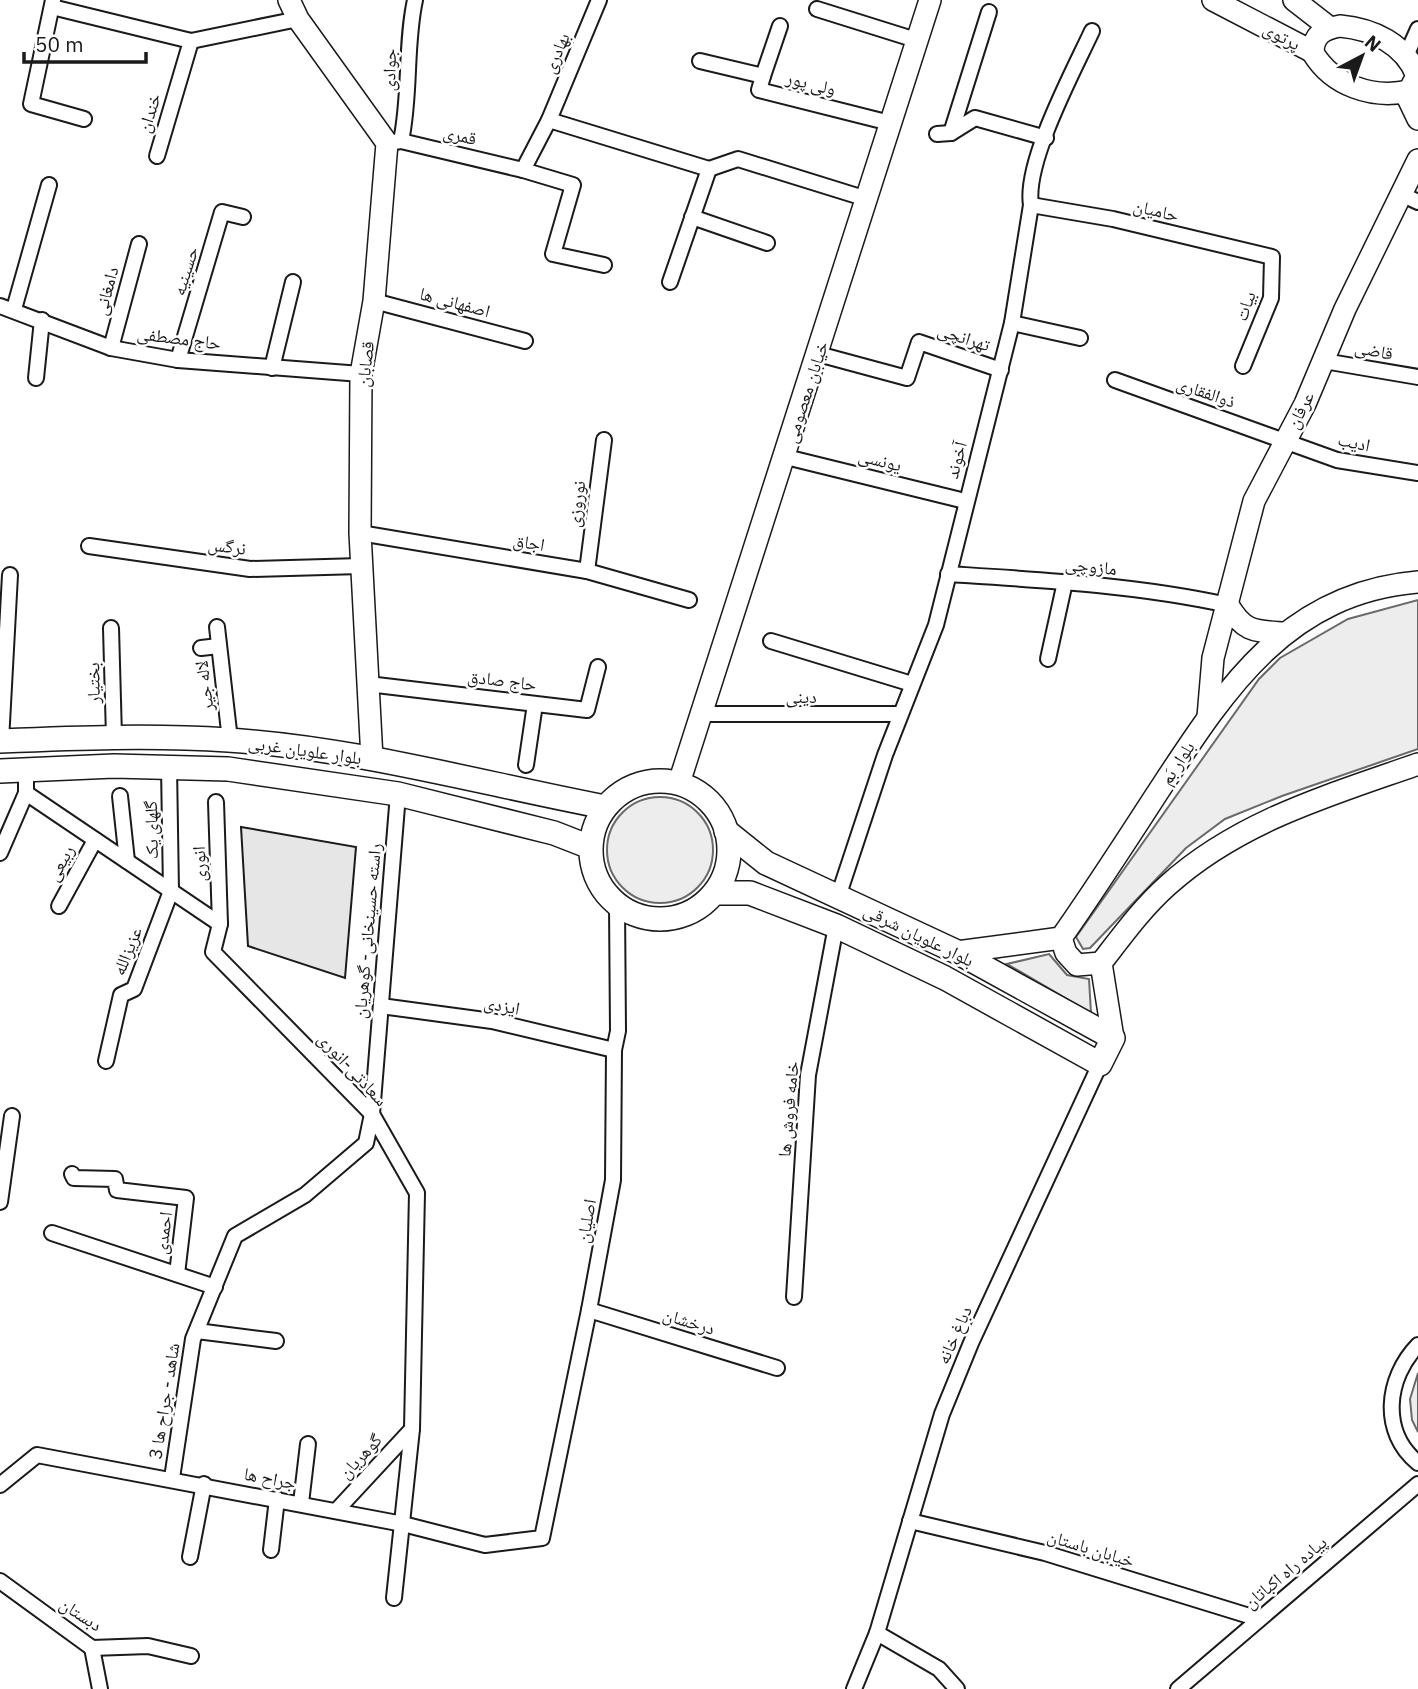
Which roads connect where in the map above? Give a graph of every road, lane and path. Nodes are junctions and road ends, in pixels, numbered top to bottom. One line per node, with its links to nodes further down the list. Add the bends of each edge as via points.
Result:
1 (415, 0): 26 (street, جوادی, via 407,113)
2 (599, 0): 23 (street, بهادری)
3 (930, 0): 14 (main road, خیابان معصومی)
4 (1213, 0): 16 (main road, پرتوی)
5 (1294, 0): 11 (main road)
6 (53, 3): 15 (street); 21 (street, via 32,104)
7 (293, 9): 15 (street); 26 (main road)
8 (817, 9): 14 (street)
9 (989, 12): 25 (street, via 944,133 975,118)
10 (780, 26): 19 (street)
11 (1330, 28): 16 (main road, پرتوی, via 1316,38); 18 (main road, via 1360,28 1379,36)
12 (1418, 29): 18 (street)
13 (1092, 31): 25 (street, آخوند)
14 (916, 40): 24 (main road, خیابان معصومی)
15 (191, 41): 27 (street, خندان)
16 (1313, 52): 20 (main road, پرتوی, via 1332,75 1364,91 1389,96)
17 (699, 61): 19 (street, ولی پور)
18 (1413, 66): 20 (main road, via 1416,83)
19 (763, 76): 24 (street, ولی پور, via 759,90)
20 (1405, 92): 22 (main road)
21 (84, 119)
22 (1418, 119)
23 (549, 120): 29 (street); 30 (street, بهادری)
24 (890, 123): 33 (main road, خیابان معصومی)
25 (1046, 138): 34 (street, آخوند, via 1028,190)
26 (394, 142): 30 (street, قمری); 43 (main road, قصابان)
27 (157, 156)
28 (1418, 160): 32 (main road, عرفان)
29 (709, 169): 33 (street, via 738,159); 36 (street)
30 (523, 170): 40 (street, قمری, via 573,186 553,254)
31 (49, 185): 44 (street)
32 (1410, 198): 52 (main road, عرفان, via 1345,309)
33 (867, 199): 50 (main road, خیابان معصومی)
34 (1031, 205): 39 (street, حامیان, via 1113,219); 46 (street, آخوند)
35 (243, 217): 51 (street, حسینیه, via 222,212)
36 (692, 217): 37 (street); 42 (street)
37 (767, 243)
38 (139, 244): 49 (street, دامغانی)
39 (1272, 257): 53 (street, بیات, via 1271,298)
40 (604, 265)
41 (293, 282): 54 (street)
42 (670, 282)
43 (374, 300): 48 (street, اصفهانی ها); 56 (main road, قصابان)
44 (7, 307): 45 (street, حاج مصطفی)
45 (42, 320): 49 (street, حاج مصطفی); 58 (street)
46 (1012, 323): 47 (street); 55 (street, آخوند)
47 (1080, 338)
48 (525, 341)
49 (111, 348): 51 (street, حاج مصطفی)
50 (818, 354): 55 (street, تهرانچی, via 907,378 919,342); 62 (main road, خیابان معصومی)
51 (178, 360): 54 (street, حاج مصطفی)
52 (1324, 360): 57 (street, قاضی); 61 (main road, عرفان)
53 (1243, 366)
54 (272, 368): 56 (street, حاج مصطفی)
55 (1001, 370): 64 (street, آخوند)
56 (361, 374): 65 (main road, قصابان)
57 (1418, 377)
58 (36, 378)
59 (1115, 380): 61 (street, ذوالفقاری)
60 (604, 440): 68 (street, نوروزی)
61 (1285, 440): 63 (street, ادیب, via 1337,460); 74 (main road, عرفان, via 1254,501)
62 (786, 457): 64 (street, یونسی); 86 (main road, خیابان معصومی)
63 (1418, 473)
64 (965, 501): 69 (street, آخوند)
65 (360, 533): 67 (main road, قصابان); 68 (street, اجاق)
66 (89, 547): 67 (street, نرگس, via 250,569)
67 (361, 566): 83 (main road, قصابان)
68 (587, 571): 73 (street, اجاق)
69 (948, 574): 71 (street, مازوچی); 84 (street, آخوند, via 936,625)
70 (10, 575): 90 (street)
71 (1065, 582): 74 (street, مازوچی); 81 (street)
72 (1418, 582): 77 (main road, بلوار بَم, via 1363,592)
73 (689, 600)
74 (1228, 605): 77 (main road, via 1236,620 1253,631); 88 (main road, عرفان, via 1213,658)
75 (216, 627): 79 (street, لاله جیر)
76 (111, 628): 89 (street, بختیار)
77 (1283, 633): 88 (main road, بلوار بَم, via 1251,661)
78 (771, 641): 84 (street)
79 (219, 646): 80 (street); 91 (street, لاله جیر)
80 (201, 648)
81 (1048, 659)
82 (598, 667): 85 (street, حاج صادق, via 587,710)
83 (368, 684): 85 (street, حاج صادق); 92 (main road, قصابان)
84 (912, 684): 87 (street, آخوند)
85 (535, 704): 94 (street)
86 (704, 714): 87 (street, دینی); 99 (main road, خیابان معصومی)
87 (900, 715): 112 (street, آخوند)
88 (1208, 717): 117 (main road, بلوار بَم)
89 (114, 737): 90 (main road, بلوار علویان غربی); 91 (main road, بلوار علویان غربی)
90 (0, 741)
91 (235, 741): 92 (main road, بلوار علویان غربی); 97 (main road)
92 (372, 759): 104 (main road, بلوار علویان غربی)
93 (1418, 764): 119 (main road, via 1300,805 1241,833 1168,886)
94 (526, 765)
95 (169, 767): 96 (main road, بلوار علویان غربی); 97 (main road, بلوار علویان غربی); 110 (street, گلهای یک)
96 (26, 770): 98 (main road, بلوار علویان غربی); 100 (street)
97 (238, 770): 101 (main road, بلوار علویان غربی)
98 (0, 771)
99 (680, 783): 104 (main road, via 640,783); 105 (main road, via 702,795 717,811)
100 (26, 793): 106 (street); 108 (street)
101 (398, 794): 107 (main road, بلوار علویان غربی, via 554,833); 120 (street, راسته حسینخانی- گوهریان)
102 (120, 796): 109 (street)
103 (216, 803): 115 (street, انوری)
104 (605, 807): 107 (main road, via 594,826)
105 (726, 831): 111 (main road, via 727,863); 112 (main road, بلوار علویان شرقی, via 766,863)
106 (95, 840): 109 (street); 114 (street, ربیعی)
107 (590, 847): 113 (main road, via 598,879)
108 (0, 853)
109 (127, 861): 110 (street)
110 (171, 891): 115 (street); 123 (street, عزیزالله, via 134,989 121,995)
111 (715, 893): 113 (main road, via 679,917 647,917); 116 (main road, بلوار علویان شرقی, via 750,893)
112 (838, 897): 118 (main road, بلوار علویان شرقی)
113 (617, 905): 122 (street, اصلیان, via 618,1031)
114 (58, 906)
115 (220, 924): 125 (street, سعادتی-انوری, via 213,952)
116 (836, 926): 124 (main road, بلوار علویان شرقی, via 945,978); 132 (street, خامه فروش ها, via 808,1075)
117 (1061, 938): 118 (main road); 119 (main road, via 1077,965)
118 (957, 952): 121 (main road, بلوار علویان شرقی)
119 (1101, 963): 121 (main road)
120 (381, 1006): 122 (street, ایزدی, via 492,1021); 125 (street, راسته حسینخانی- گوهریان)
121 (1113, 1038): 124 (main road)
122 (614, 1050): 133 (street, اصلیان, via 613,1180)
123 (106, 1061)
124 (1100, 1064): 148 (street, دباغ خانه, via 971,1343 942,1414)
125 (372, 1114): 131 (street, شاهد - جراح ها 3, via 366,1143 305,1195 235,1236); 138 (street, سعادتی-انوری, via 417,1193)
126 (12, 1116): 128 (street)
127 (72, 1174): 130 (street, احمدی, via 75,1178 115,1179 117,1190 186,1198)
128 (0, 1202)
129 (52, 1233): 130 (street)
130 (177, 1275): 131 (street)
131 (215, 1287): 134 (street, شاهد - جراح ها 3)
132 (794, 1297)
133 (589, 1310): 137 (street, درخشان); 150 (street, اصلیان)
134 (197, 1331): 135 (street); 141 (street, شاهد - جراح ها 3)
135 (276, 1341)
136 (1418, 1345): 140 (street, via 1405,1359 1394,1383 1391,1408 1397,1434)
137 (777, 1368)
138 (412, 1429): 147 (street, گوهریان); 149 (street, سعادتی-انوری)
139 (308, 1444): 146 (street)
140 (1418, 1463)
141 (172, 1478): 142 (street, جراح ها); 144 (street, جراح ها, via 37,1455)
142 (204, 1484): 145 (street, جراح ها); 152 (street)
143 (1418, 1484): 155 (street, پیاده راه اکباتان)
144 (0, 1485)
145 (277, 1499): 146 (street, جراح ها); 151 (street)
146 (301, 1503): 147 (street, جراح ها)
147 (336, 1511): 149 (street, جراح ها)
148 (910, 1521): 155 (street, خیابان باستان, via 1045,1553); 156 (street, دباغ خانه)
149 (403, 1524): 150 (street, جراح ها, via 485,1545); 154 (street, سعادتی-انوری)
150 (542, 1538)
151 (271, 1550)
152 (190, 1557)
153 (0, 1581): 157 (street, دبستان)
154 (394, 1598)
155 (1259, 1619): 162 (street, پیاده راه اکباتان)
156 (877, 1633): 160 (street, دباغ خانه); 161 (street, via 939,1670)
157 (92, 1647): 158 (street, دبستان, via 148,1646); 159 (street)
158 (191, 1656)
159 (100, 1689)
160 (854, 1689)
161 (957, 1689)
162 (1178, 1689)

